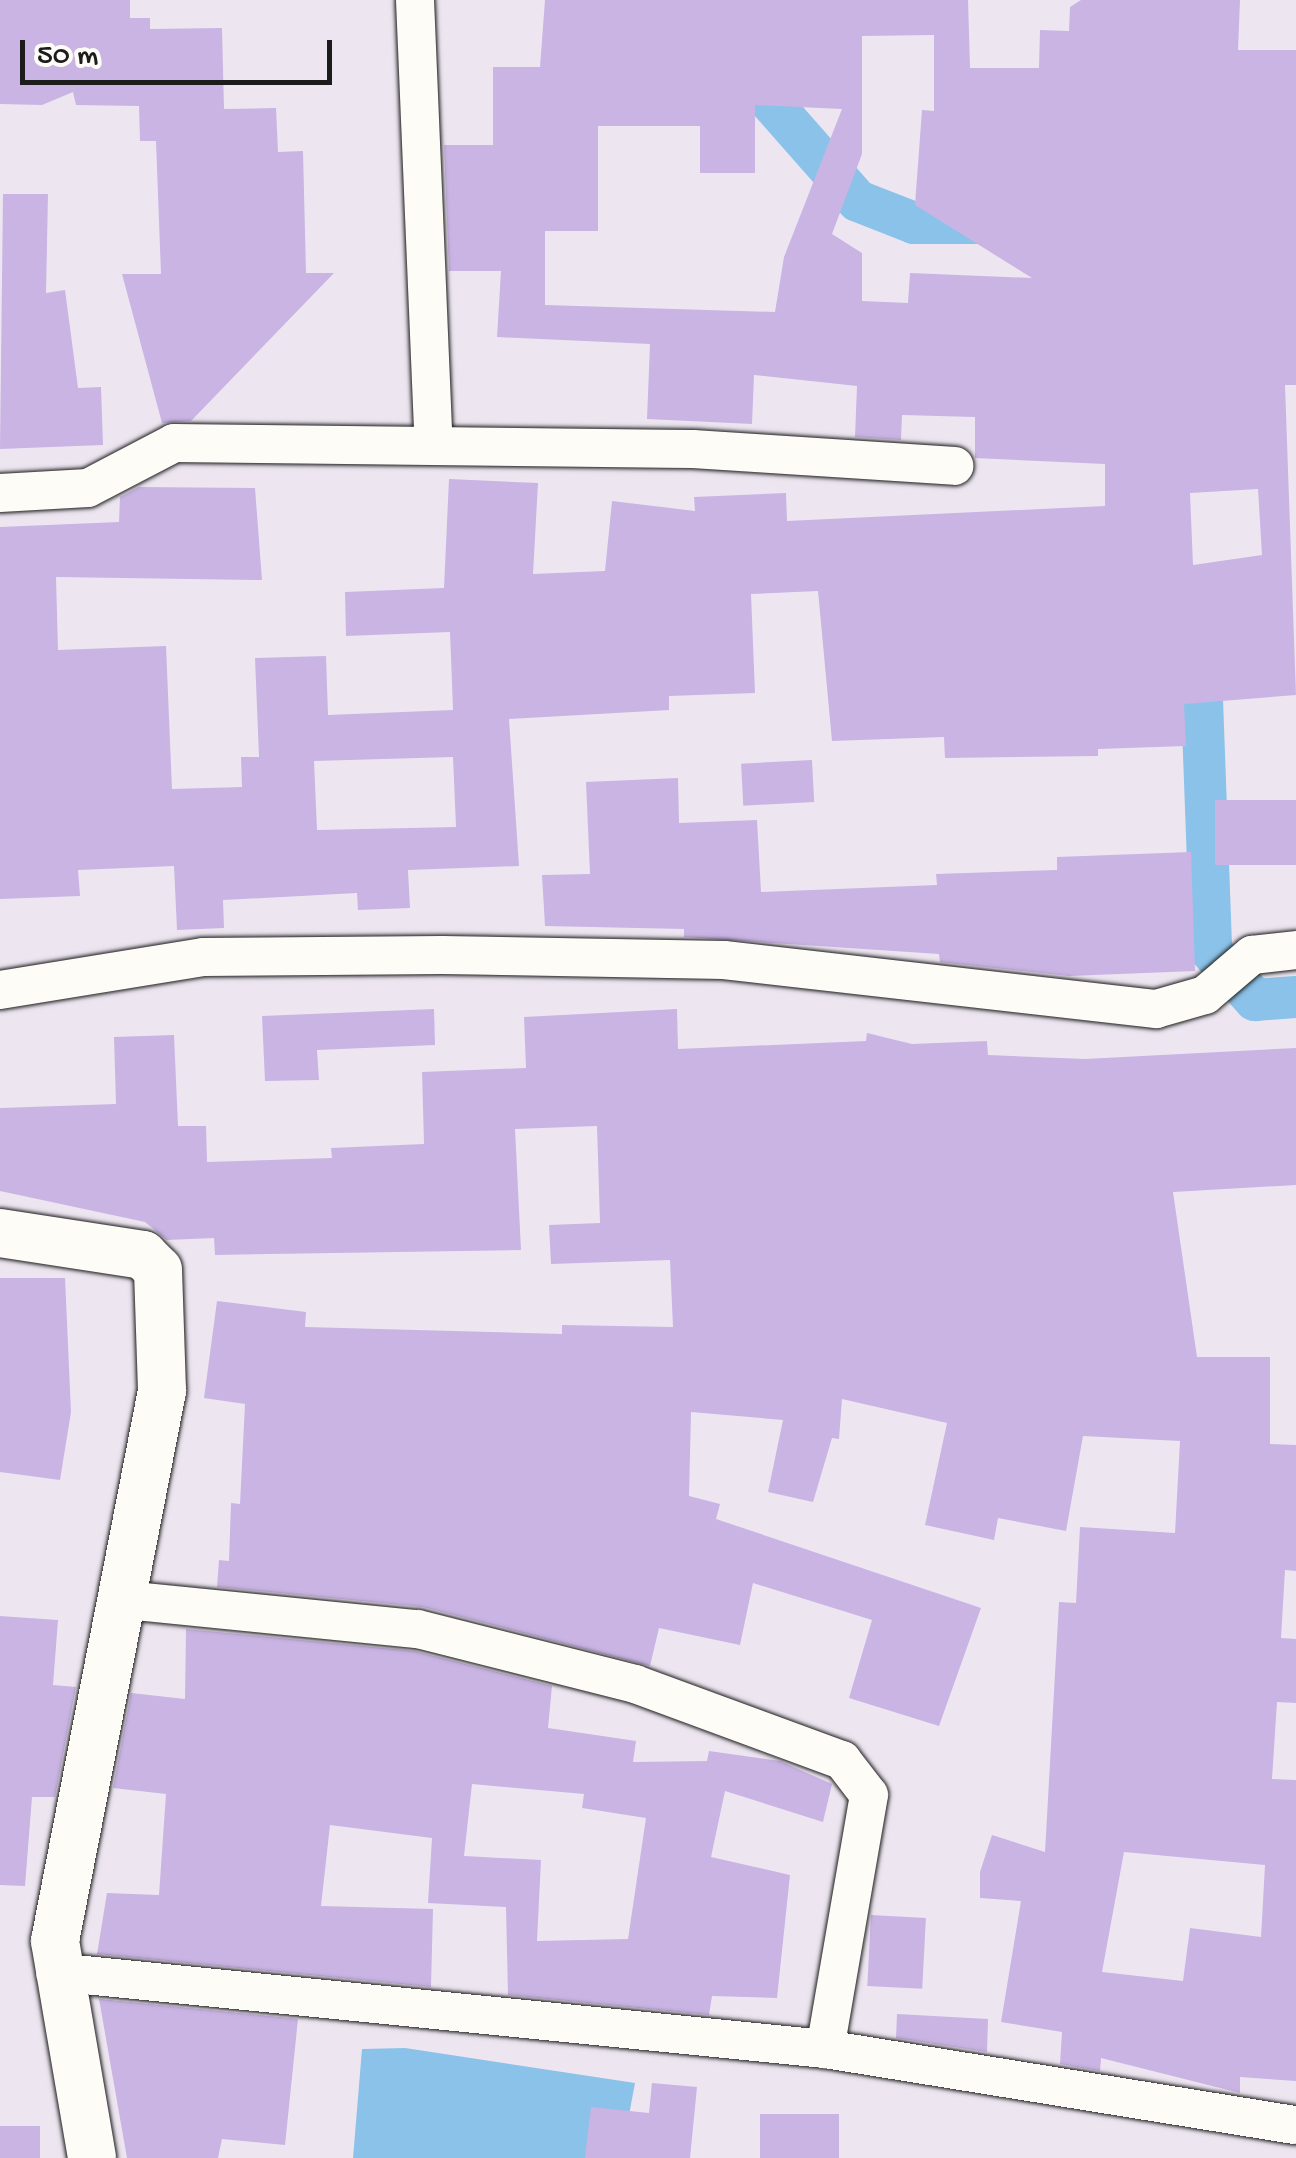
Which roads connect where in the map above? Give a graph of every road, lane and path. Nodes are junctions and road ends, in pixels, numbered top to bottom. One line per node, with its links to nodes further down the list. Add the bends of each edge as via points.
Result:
1 (415, 0): 2 (street)
2 (434, 445): 3 (street); 4 (street, via 174,443 88,488)
3 (954, 466)
4 (0, 493)
5 (1296, 950): 6 (street, via 1252,954 1205,996 1156,1009 724,960 442,954 203,957)
6 (0, 990)
7 (0, 1233): 8 (street, via 142,1255 158,1270 162,1391)
8 (126, 1600): 9 (street); 10 (street, via 418,1629 635,1684 842,1760 869,1795)
9 (55, 1972): 10 (street); 12 (street)
10 (825, 2049): 11 (street)
11 (1296, 2125)
12 (92, 2158)

